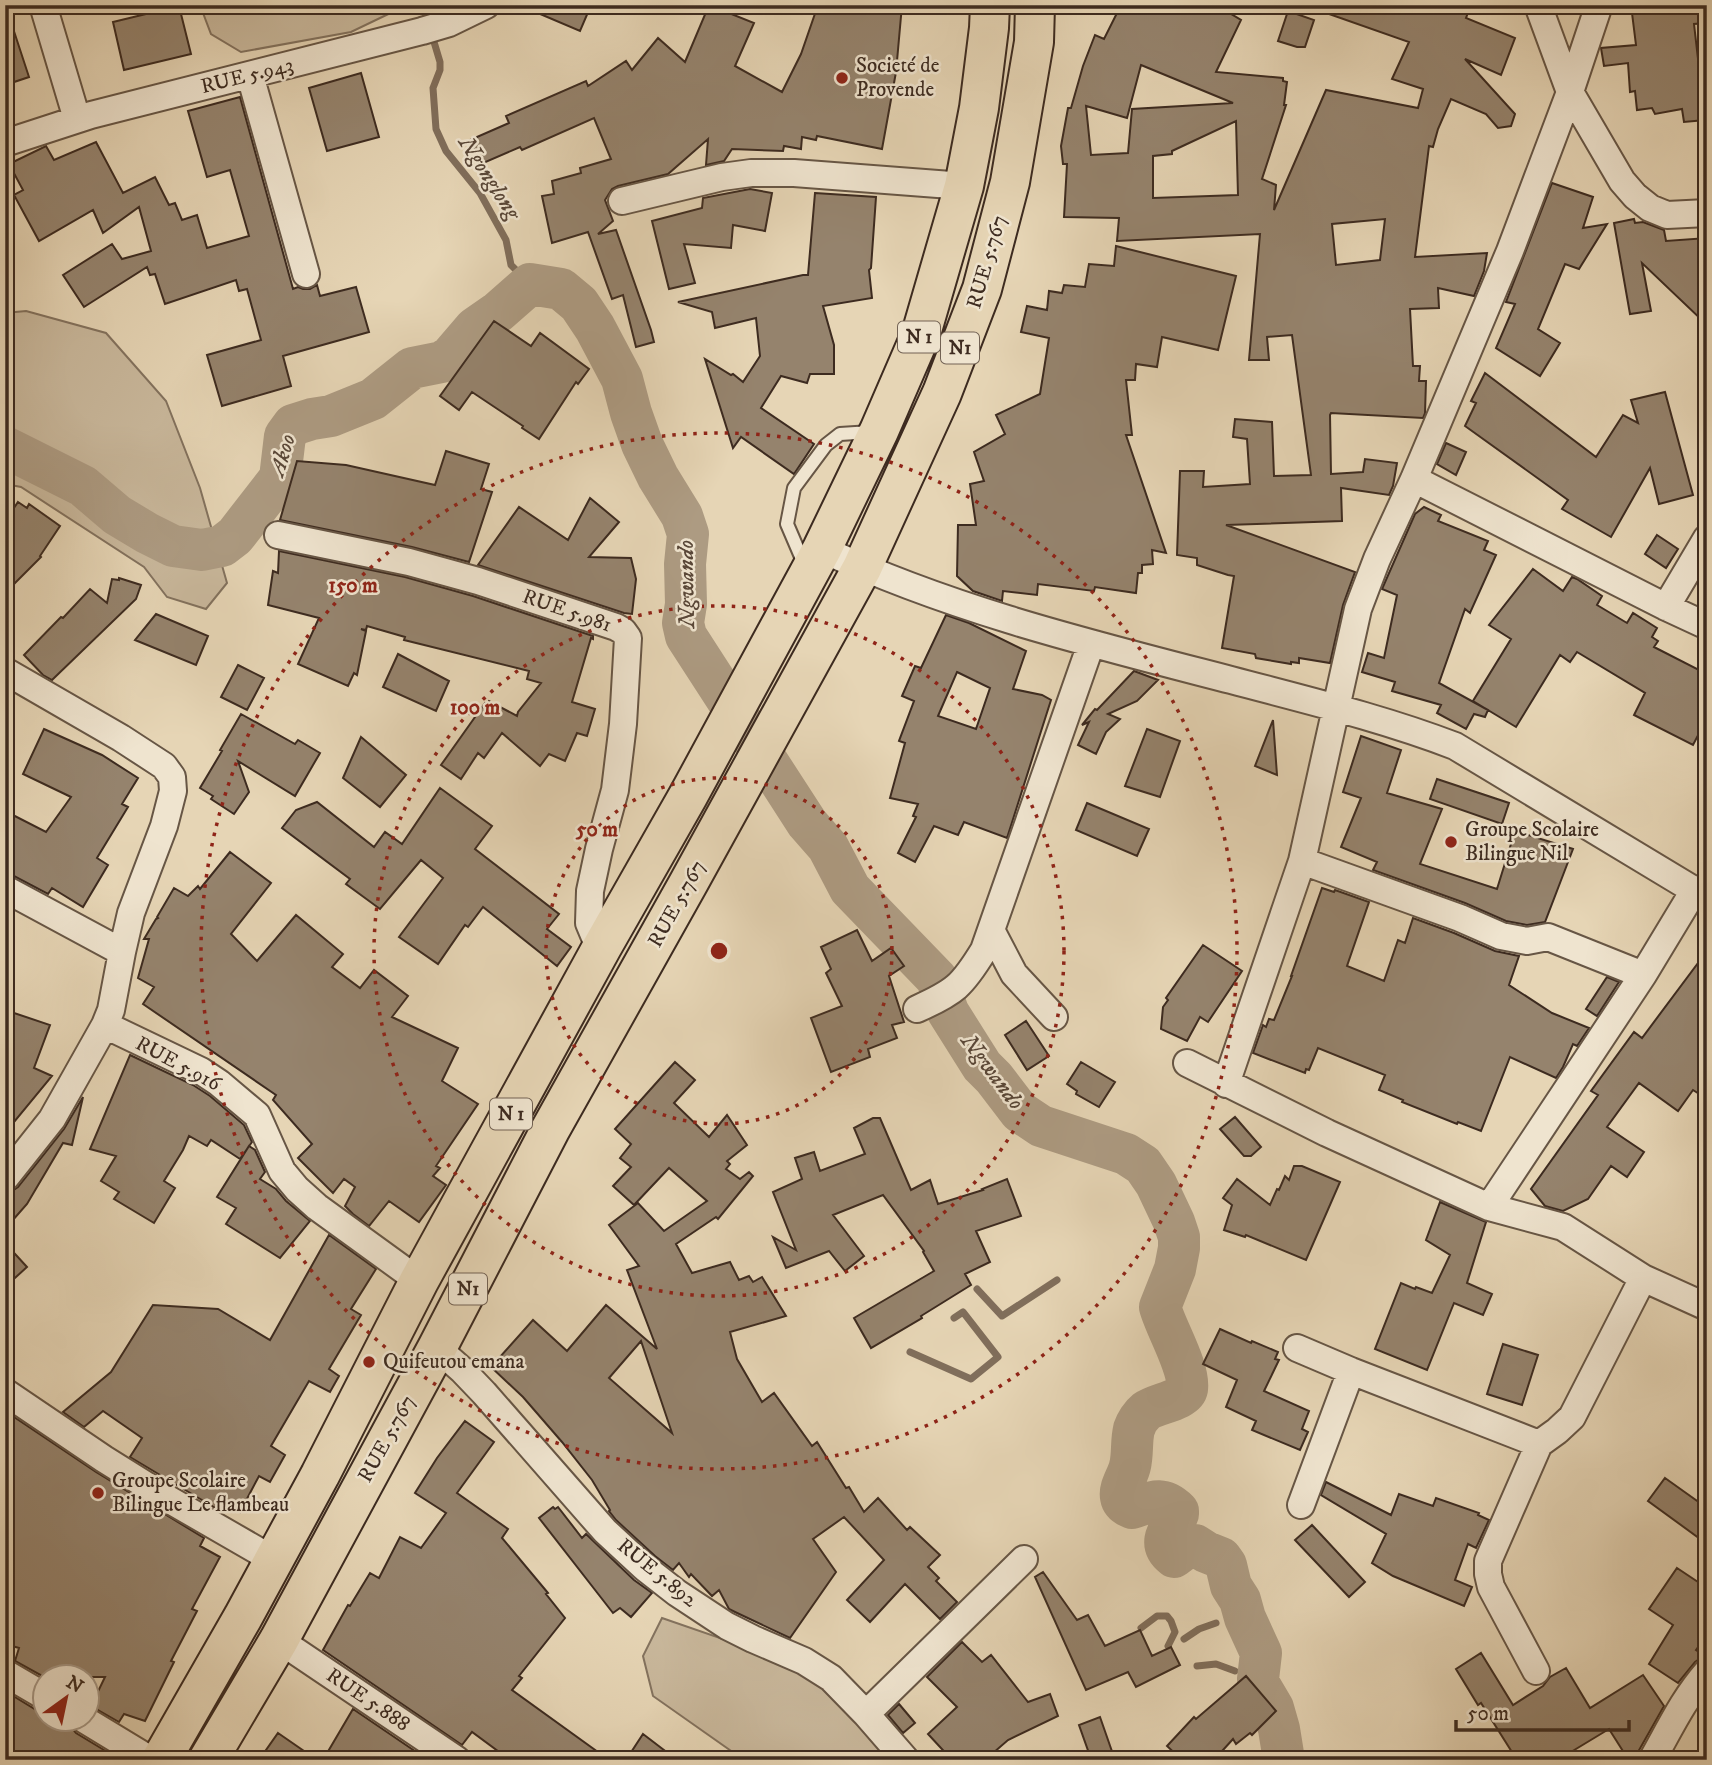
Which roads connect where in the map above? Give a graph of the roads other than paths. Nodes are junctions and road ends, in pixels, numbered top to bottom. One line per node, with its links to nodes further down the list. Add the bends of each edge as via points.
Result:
1 (43, 5): 9 (street)
2 (486, 5): 7 (street, RUE 5.943, via 449,23)
3 (990, 5): 11 (highway, N 1, via 979,108)
4 (1035, 5): 20 (highway, RUE 5.767 / N1, via 1034,42 1010,182 982,289 942,393)
5 (1538, 5): 8 (street)
6 (1599, 5): 8 (street)
7 (250, 75): 9 (street, RUE 5.943); 14 (street)
8 (1570, 92): 13 (street, via 1635,196 1667,215); 16 (street, via 1510,251)
9 (78, 119): 10 (street, RUE 5.943)
10 (5, 143)
11 (964, 186): 12 (street, via 751,173); 15 (highway, N 1, via 920,334)
12 (622, 201)
13 (1707, 213)
14 (306, 274)
15 (879, 431): 19 (highway, N 1); 19 (lane, via 840,434 825,445 794,488 787,524)
16 (1414, 479): 21 (street); 25 (street, via 1358,610)
17 (278, 535): 30 (street, RUE 5.981, via 478,581 623,631 628,638 615,790 590,891 589,923)
18 (1707, 538): 21 (street)
19 (815, 561): 20 (street); 30 (highway, N 1)
20 (862, 568): 23 (street, via 1010,621); 43 (highway, RUE 5.767 / N1, via 550,1130)
21 (1665, 607): 22 (street)
22 (1707, 626)
23 (1091, 644): 25 (street); 29 (street)
24 (5, 671): 31 (street, via 164,765 172,777 164,826 131,913)
25 (1335, 707): 26 (street); 28 (street, via 1455,746)
26 (1302, 861): 32 (street, via 1501,936 1527,941 1548,937); 37 (street)
27 (5, 889): 31 (street)
28 (1701, 893): 32 (street)
29 (991, 930): 33 (street, via 970,974 956,989); 34 (street, via 1014,974)
30 (603, 947): 41 (highway, N 1)
31 (122, 952): 35 (street)
32 (1643, 975): 39 (street)
33 (917, 1009)
34 (1054, 1017)
35 (105, 1026): 38 (street, via 52,1119); 41 (street, RUE 5.916, via 219,1083 257,1115 282,1171 297,1189)
36 (1187, 1063): 37 (street)
37 (1226, 1084): 39 (street)
38 (6, 1177)
39 (1489, 1207): 40 (street, via 1563,1227)
40 (1643, 1278): 42 (street); 47 (street, via 1572,1418)
41 (419, 1281): 50 (highway, N 1)
42 (1707, 1307)
43 (437, 1348): 51 (highway, RUE 5.767 / N1); 56 (street, RUE 5.892, via 484,1393 605,1531 645,1568 727,1626 831,1678)
44 (1297, 1348): 45 (street)
45 (1351, 1371): 47 (street); 48 (street)
46 (5, 1392): 50 (street, via 147,1486)
47 (1539, 1444): 52 (street, via 1488,1562 1491,1587)
48 (1301, 1506)
49 (1024, 1559): 56 (street)
50 (274, 1560): 59 (highway, N 1)
51 (279, 1640): 60 (highway, RUE 5.767 / N1); 61 (street, RUE 5.888)
52 (1535, 1671)
53 (1707, 1672): 63 (street)
54 (5, 1673): 55 (street)
55 (32, 1689)
56 (866, 1714): 62 (street, RUE 5.892)
57 (102, 1730): 58 (street)
58 (151, 1760)
59 (161, 1760)
60 (208, 1760)
61 (457, 1760)
62 (906, 1760)
63 (1652, 1760)

